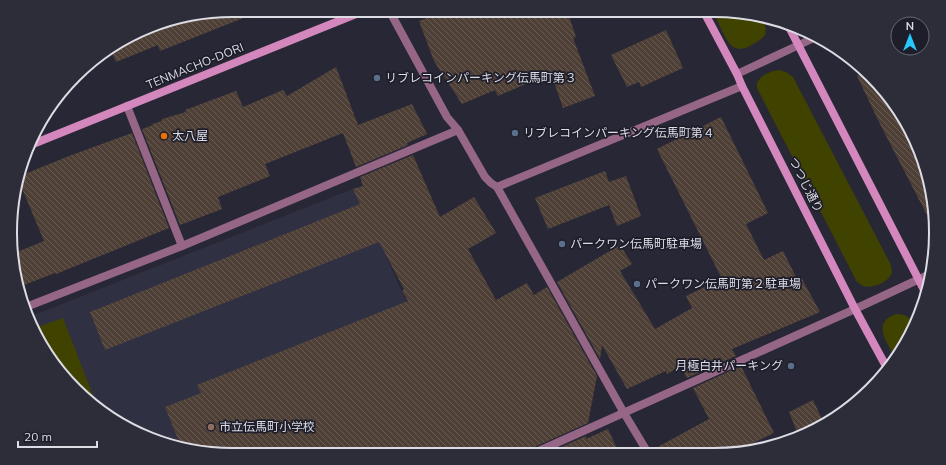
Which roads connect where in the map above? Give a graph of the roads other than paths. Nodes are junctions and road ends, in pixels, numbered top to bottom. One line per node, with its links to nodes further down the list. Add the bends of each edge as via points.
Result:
1 (349, 17): 9 (main road, TENMACHO-DORI)
2 (393, 17): 10 (street, via 447,117)
3 (708, 17): 7 (main road, つつじ通り)
4 (791, 31): 6 (main road)
5 (809, 39): 6 (street)
6 (798, 45): 7 (street); 15 (main road)
7 (737, 74): 8 (main road, つつじ通り)
8 (742, 86): 12 (street); 18 (main road, つつじ通り)
9 (127, 106): 11 (main road, TENMACHO-DORI); 13 (street)
10 (458, 130): 12 (street, via 485,177); 13 (street)
11 (36, 143)
12 (497, 187): 20 (street)
13 (182, 246): 17 (street)
14 (925, 276): 15 (street)
15 (919, 279): 16 (main road); 18 (street)
16 (922, 286)
17 (29, 306)
18 (855, 309): 19 (main road, つつじ通り); 20 (street)
19 (884, 363)
20 (624, 413): 21 (street); 22 (street)
21 (545, 448)
22 (645, 448)

